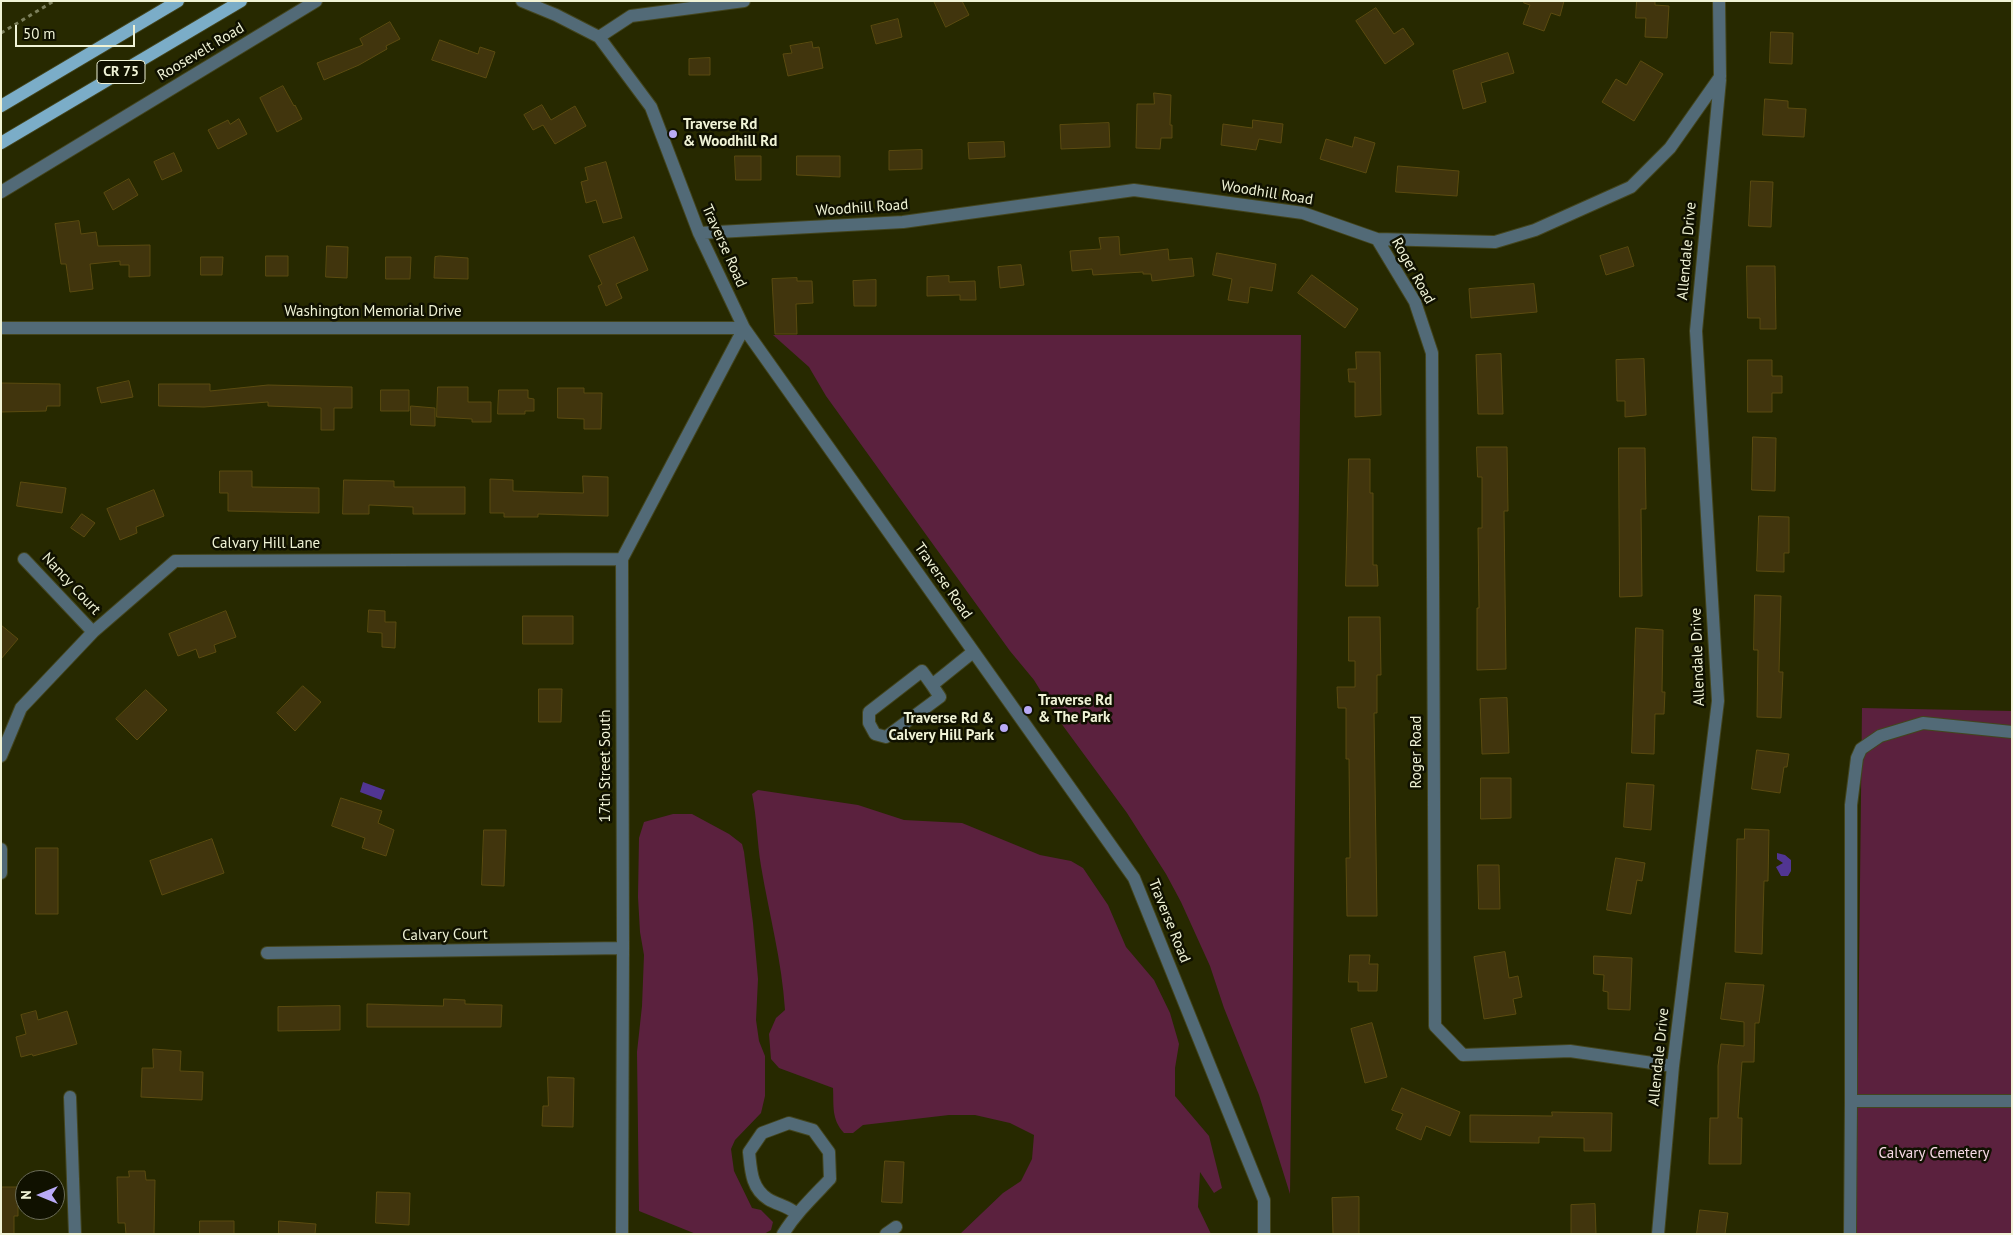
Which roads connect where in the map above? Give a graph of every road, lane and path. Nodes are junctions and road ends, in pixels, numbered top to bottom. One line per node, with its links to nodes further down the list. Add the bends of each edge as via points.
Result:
1 (54, 1): 8 (path)
2 (178, 1): 11 (main road, CR 75)
3 (241, 1): 12 (main road, Roosevelt Road / CR 75)
4 (316, 1): 13 (street, Roosevelt Road)
5 (522, 1): 9 (street, Traverse Road)
6 (744, 1): 9 (street, via 631,16)
7 (1719, 1): 10 (street)
8 (1, 33)
9 (599, 37): 14 (street, Traverse Road, via 651,107)
10 (1720, 77): 15 (street, Woodhill Road, via 1670,148 1631,187 1535,230 1494,242); 29 (street, Allendale Drive, via 1696,330 1718,701)
11 (1, 106)
12 (1, 143)
13 (1, 192)
14 (699, 233): 15 (street, Woodhill Road, via 903,222 1134,190 1303,213); 17 (street, Traverse Road)
15 (1377, 238): 29 (street, Roger Road, via 1416,302 1432,353 1434,1026 1463,1055 1570,1051)
16 (1, 328): 17 (street, Washington Memorial Drive)
17 (744, 328): 19 (street, 17th Street South); 21 (street, Traverse Road)
18 (24, 559): 20 (street, Nancy Court)
19 (622, 559): 20 (street, Calvary Hill Lane, via 175,560); 27 (street, 17th Street South)
20 (93, 632): 24 (street, Calvary Hill Lane, via 21,708)
21 (973, 652): 22 (street); 37 (street, Traverse Road, via 1134,878 1264,1200)
22 (932, 685): 22 (street, via 940,697 886,737 875,734 869,723 869,712 922,671)
23 (2012, 732): 31 (street, via 1923,723 1880,736 1861,749 1857,758 1851,805)
24 (1, 756)
25 (1, 849): 26 (street)
26 (1, 873)
27 (624, 948): 28 (street, Calvary Court); 35 (street, 17th Street South)
28 (267, 953)
29 (1673, 1066): 38 (street, Allendale Drive)
30 (70, 1097): 34 (street)
31 (1851, 1100): 32 (street); 39 (street)
32 (2012, 1101)
33 (796, 1214): 33 (street, via 830,1179 829,1152 813,1130 789,1123 762,1133 749,1152 753,1184 768,1199 789,1207); 36 (street)
34 (75, 1234)
35 (622, 1234)
36 (783, 1234)
37 (1264, 1234)
38 (1658, 1234)
39 (1850, 1234)

